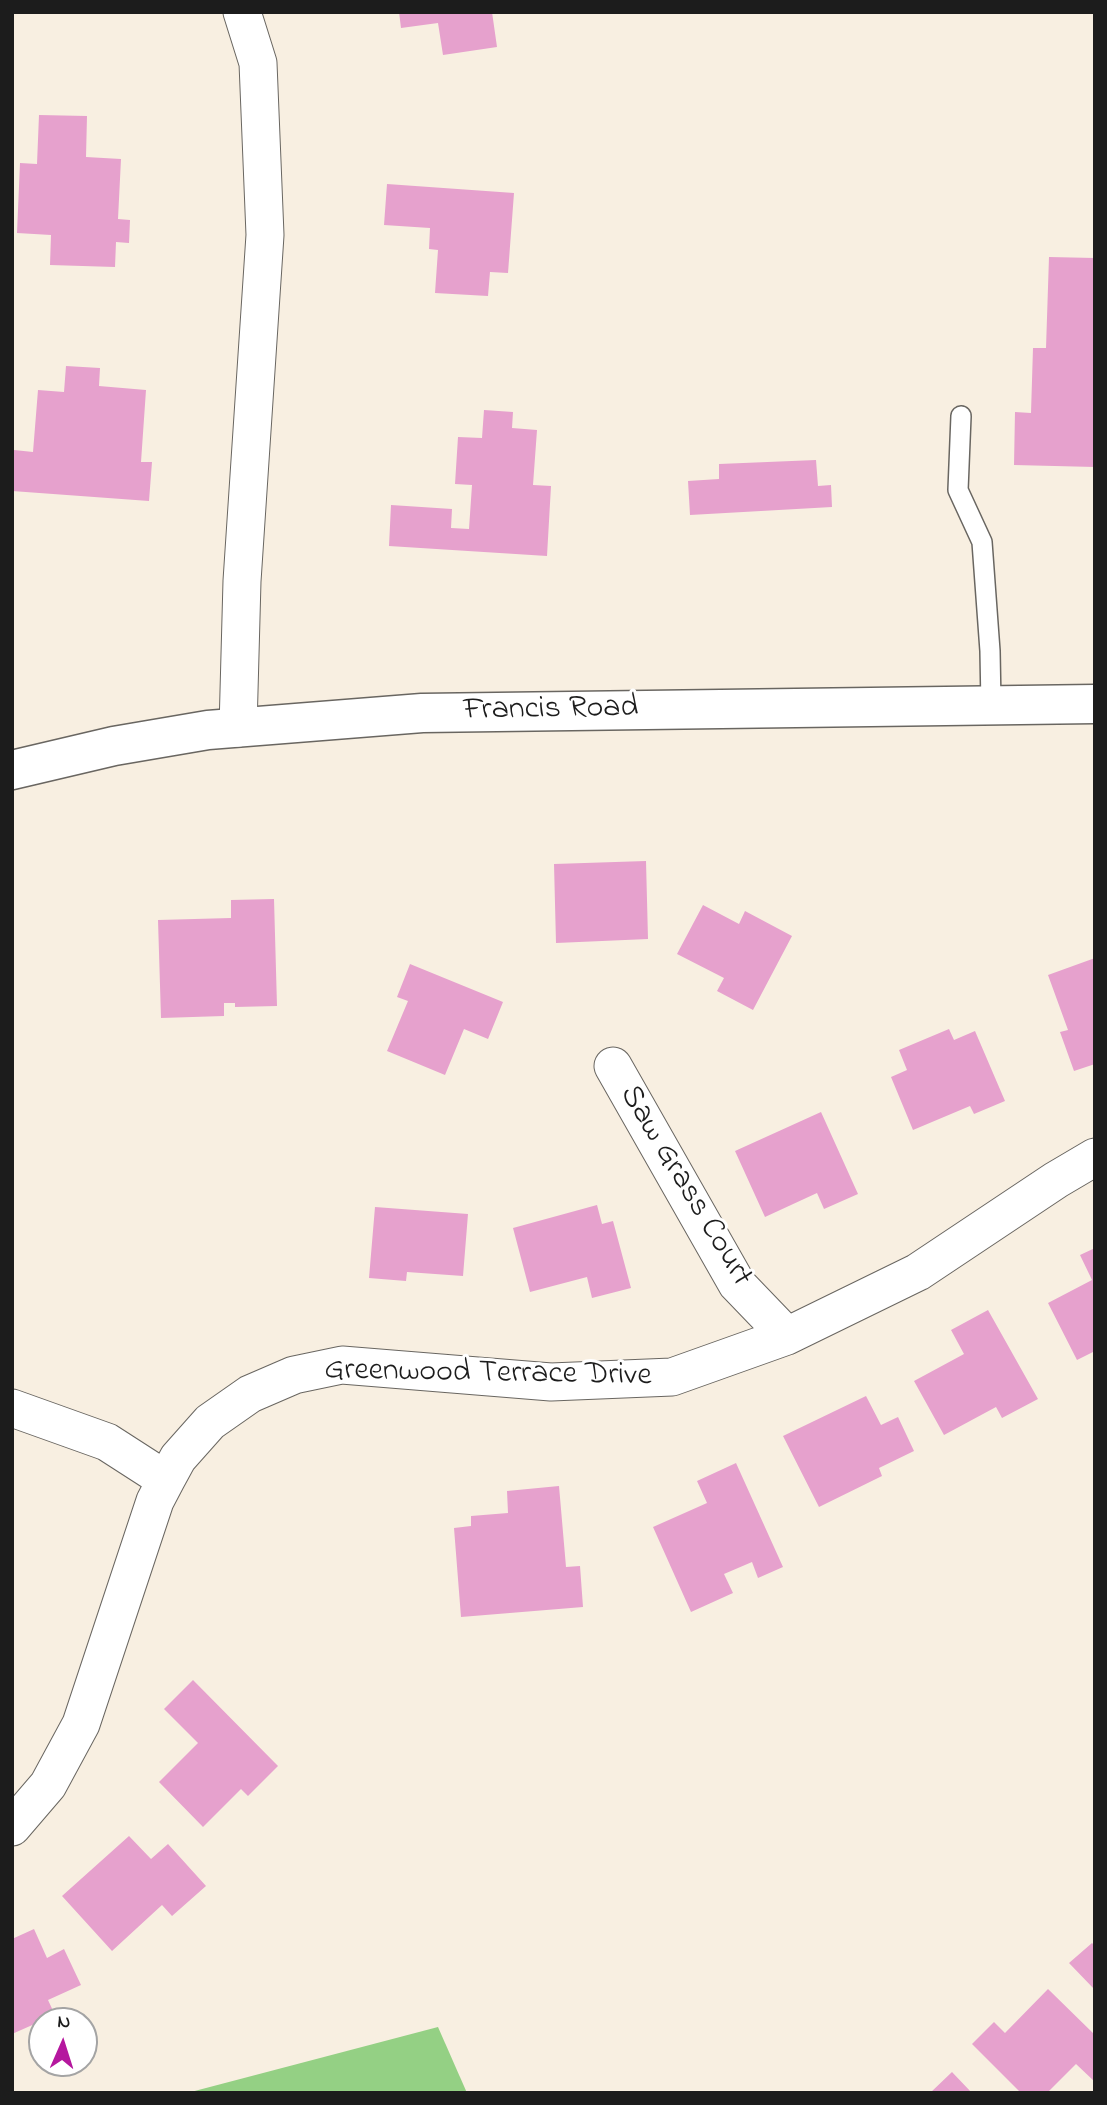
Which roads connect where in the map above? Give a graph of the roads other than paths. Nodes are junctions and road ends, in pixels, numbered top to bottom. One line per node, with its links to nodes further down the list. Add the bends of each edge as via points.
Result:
1 (242, 12): 5 (street, via 258,63 265,234 242,581)
2 (961, 416): 4 (lane, via 958,490 982,542)
3 (1095, 704): 4 (street, Francis Road)
4 (992, 705): 5 (street, Francis Road, via 422,713)
5 (238, 728): 6 (street, Francis Road, via 114,746)
6 (12, 770)
7 (613, 1066): 9 (street, Saw Grass Court, via 737,1284)
8 (1095, 1157): 9 (street, Greenwood Terrace Drive, via 918,1272)
9 (787, 1336): 11 (street, Greenwood Terrace Drive, via 673,1377 551,1382 342,1365 294,1375 250,1394 210,1422 178,1458)
10 (12, 1408): 11 (street, via 107,1442)
11 (166, 1480): 12 (street, Greenwood Terrace Drive, via 81,1724 48,1785)
12 (12, 1827)

